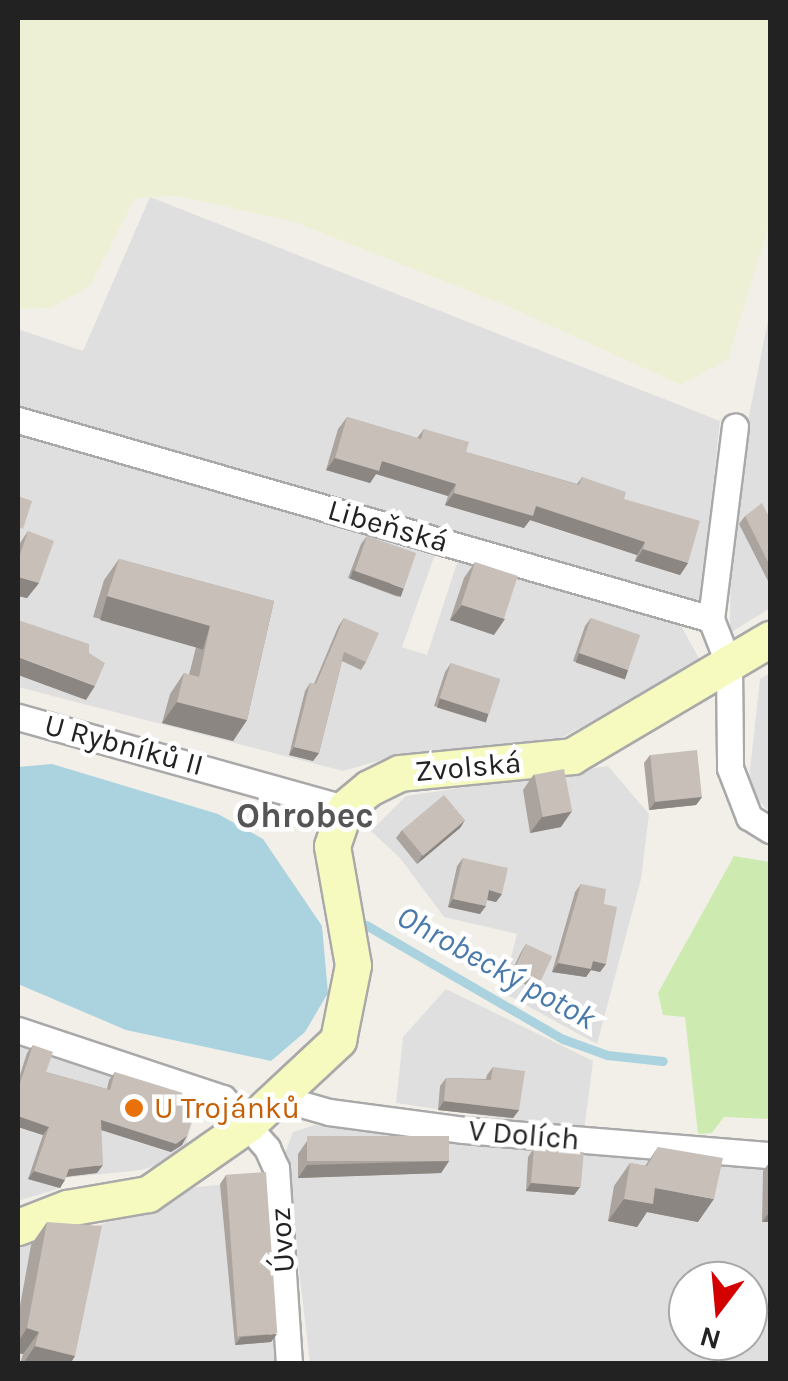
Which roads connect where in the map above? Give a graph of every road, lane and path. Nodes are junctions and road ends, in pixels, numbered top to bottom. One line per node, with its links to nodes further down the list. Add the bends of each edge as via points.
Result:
1 (18, 420): 3 (street, Libeňská)
2 (735, 426): 3 (street)
3 (712, 619): 5 (street)
4 (770, 639): 5 (street, Zvolská)
5 (729, 666): 7 (street, Zvolská, via 572,756 400,774); 8 (street, via 730,768 749,817)
6 (18, 717): 7 (street, U Rybníků II)
7 (345, 808): 10 (street, via 330,864 353,965 350,1008 338,1040)
8 (770, 830)
9 (18, 1030): 11 (street, Úvoz, via 192,1084 224,1098)
10 (280, 1098): 11 (street); 12 (street, V Dolích, via 329,1112 464,1130)
11 (248, 1125): 13 (street, via 148,1194 67,1208); 14 (street, Úvoz, via 276,1168)
12 (770, 1155)
13 (18, 1227)
14 (290, 1364)

